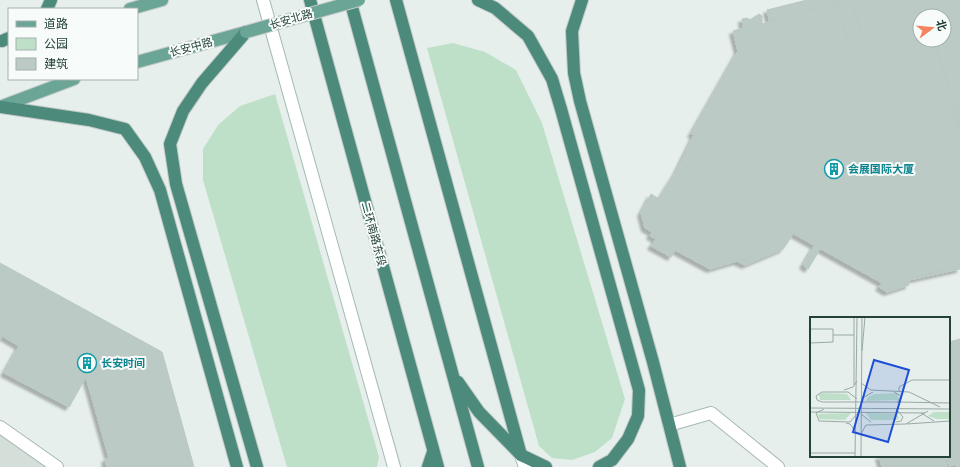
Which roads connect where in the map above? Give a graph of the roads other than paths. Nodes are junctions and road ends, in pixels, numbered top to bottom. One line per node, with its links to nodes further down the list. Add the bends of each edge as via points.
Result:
1 (162, 0): 9 (main road)
2 (263, 0): 22 (main road)
3 (310, 0): 17 (highway, 二环南路东段)
4 (350, 0): 14 (highway)
5 (359, 0): 10 (main road, 长安北路, bridge)
6 (396, 0): 18 (highway)
7 (478, 0): 28 (highway, via 495,8 528,36 552,80 639,390 638,416 628,439 612,460)
8 (582, 0): 15 (highway, via 572,31 574,73)
9 (134, 8)
10 (246, 32): 11 (main road, 长安中路); 21 (highway, via 194,94 183,111 170,144 176,184)
11 (138, 62)
12 (71, 80): 13 (main road)
13 (1, 107): 20 (highway, via 89,120 125,129 144,157 160,190)
14 (453, 375): 18 (highway, via 479,412); 25 (highway)
15 (669, 425): 29 (highway); 30 (main road, via 711,413)
16 (0, 427): 19 (main road)
17 (433, 452): 23 (highway); 24 (highway, 二环南路东段)
18 (521, 455): 26 (main road); 27 (highway)
19 (57, 467)
20 (238, 467)
21 (257, 467)
22 (394, 467)
23 (428, 467)
24 (438, 467)
25 (478, 467)
26 (525, 467)
27 (546, 467)
28 (599, 467)
29 (680, 467)
30 (778, 467)

